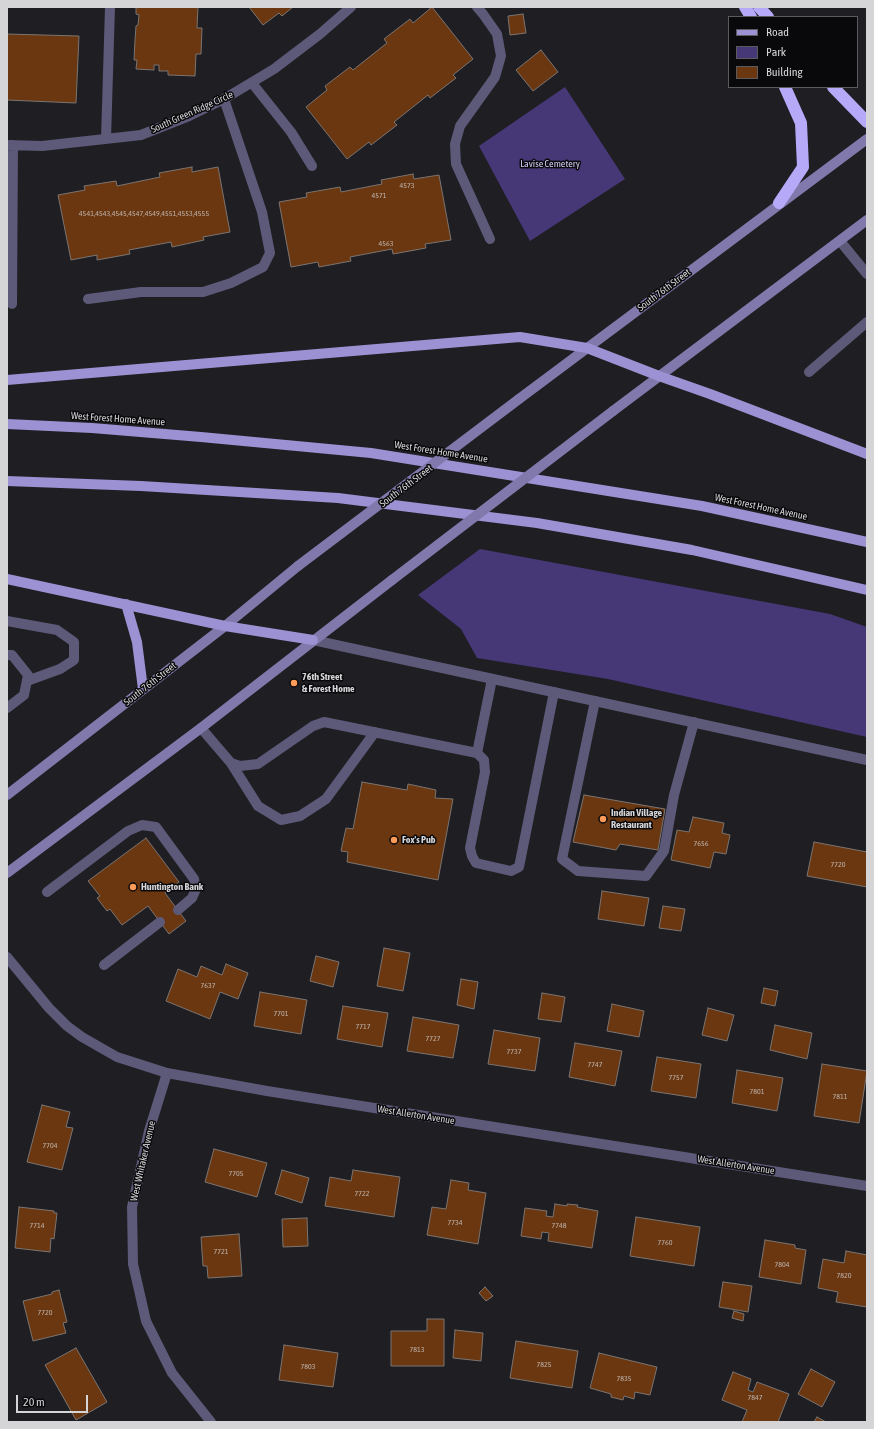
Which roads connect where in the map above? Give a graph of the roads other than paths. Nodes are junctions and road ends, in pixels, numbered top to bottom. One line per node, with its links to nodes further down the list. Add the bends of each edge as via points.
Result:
1 (110, 7): 13 (street)
2 (351, 7): 8 (street, South Green Ridge Circle, via 310,42)
3 (477, 7): 19 (street, via 497,34 501,56 495,77 460,126 455,144 456,164)
4 (745, 7): 6 (highway)
5 (759, 7): 7 (highway)
6 (750, 16)
7 (767, 16)
8 (252, 83): 11 (street, South Green Ridge Circle); 16 (street, via 291,132)
9 (785, 88): 17 (highway, via 801,123 803,167)
10 (834, 88): 12 (highway)
11 (224, 99): 13 (street, South Green Ridge Circle, via 141,135); 22 (street, via 262,212 270,253 263,267 231,283 203,292 142,292)
12 (867, 122)
13 (106, 139): 15 (street, South Green Ridge Circle, via 42,146)
14 (867, 139): 17 (main road, South 76th Street)
15 (10, 145): 23 (street)
16 (312, 166)
17 (779, 204): 25 (main road, South 76th Street)
18 (867, 220): 20 (main road)
19 (490, 239)
20 (840, 241): 21 (street); 27 (main road)
21 (867, 274)
22 (88, 299)
23 (12, 304)
24 (867, 322): 26 (street)
25 (587, 348): 27 (main road); 28 (main road, via 520,337); 37 (main road, South 76th Street, bridge, via 298,566)
26 (809, 372)
27 (659, 376): 30 (main road); 38 (main road, bridge)
28 (7, 380)
29 (7, 424): 32 (main road, West Forest Home Avenue, via 92,428 371,454 702,506)
30 (867, 454)
31 (7, 481): 34 (main road, via 148,486 361,500 537,523 692,550)
32 (867, 542)
33 (7, 579): 35 (main road)
34 (867, 590)
35 (126, 604): 37 (main road); 42 (main road, via 137,642)
36 (7, 621): 41 (street, via 57,630 74,642 74,660 60,669)
37 (225, 626): 38 (main road); 42 (main road, South 76th Street)
38 (313, 640): 40 (street); 47 (main road)
39 (7, 655): 41 (street, via 12,655 24,670 28,676)
40 (492, 679): 43 (street); 49 (street)
41 (27, 681): 45 (street, via 24,695)
42 (143, 689): 52 (main road, South 76th Street)
43 (554, 692): 44 (street); 49 (street, via 519,867 511,871 476,863 472,856 470,848 485,772 484,760)
44 (596, 701): 46 (street); 46 (street, via 562,859 578,871 646,876 664,851 674,795)
45 (7, 708)
46 (694, 722): 50 (street)
47 (201, 728): 51 (street); 53 (main road)
48 (375, 732): 49 (street); 51 (street, via 324,722 313,726 258,764); 51 (street, via 326,798 300,816 281,820 258,806)
49 (477, 753)
50 (867, 760)
51 (231, 764)
52 (7, 796)
53 (7, 872)
54 (47, 892): 55 (street, via 128,831 142,825 156,827 194,879 196,889 192,898)
55 (178, 910)
56 (160, 922): 58 (street)
57 (7, 957): 59 (street, West Allerton Avenue, via 49,1008 82,1038 117,1057)
58 (104, 966)
59 (167, 1073): 60 (street, West Allerton Avenue, via 275,1093); 61 (street, West Whitaker Avenue, via 149,1131 132,1207 133,1264 149,1327 172,1373)
60 (867, 1186)
61 (211, 1422)

